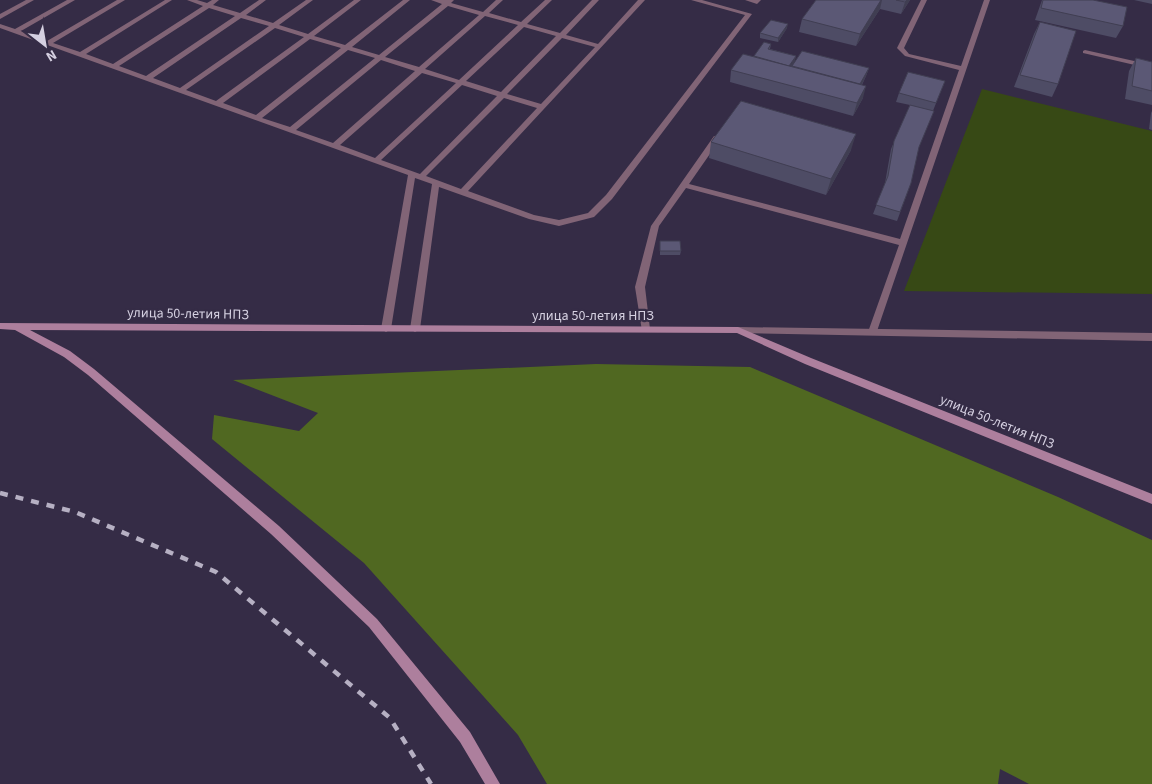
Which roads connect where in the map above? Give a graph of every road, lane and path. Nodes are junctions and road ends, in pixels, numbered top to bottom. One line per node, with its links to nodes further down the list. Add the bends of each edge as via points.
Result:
1 (31, 0): 25 (street)
2 (72, 0): 29 (street)
3 (122, 0): 32 (street)
4 (169, 0): 36 (street)
5 (190, 0): 22 (street)
6 (216, 0): 22 (street)
7 (263, 0): 24 (street)
8 (310, 0): 28 (street)
9 (358, 0): 31 (street)
10 (407, 0): 34 (street)
11 (434, 0): 21 (street)
12 (500, 0): 23 (street)
13 (548, 0): 26 (street)
14 (596, 0): 30 (street)
15 (642, 0): 33 (street)
16 (694, 0): 57 (street, via 749,14 609,197 591,215 559,223 532,217)
17 (748, 0): 18 (street)
18 (758, 0)
19 (924, 0): 40 (street, via 900,48 907,55)
20 (987, 0): 40 (street)
21 (449, 2): 23 (street); 37 (street)
22 (208, 5): 24 (street); 38 (street)
23 (484, 14): 26 (street); 41 (street)
24 (241, 15): 28 (street); 42 (street)
25 (0, 17)
26 (522, 24): 30 (street); 43 (street)
27 (0, 26): 29 (street)
28 (274, 26): 31 (street); 44 (street)
29 (16, 31): 32 (street)
30 (561, 35): 33 (street); 45 (street)
31 (309, 36): 34 (street); 46 (street)
32 (48, 43): 36 (street)
33 (599, 46): 47 (street)
34 (346, 47): 37 (street); 48 (street)
35 (1085, 52): 39 (street)
36 (80, 55): 38 (street)
37 (380, 58): 41 (street); 49 (street)
38 (114, 67): 42 (street)
39 (1152, 67)
40 (963, 69): 58 (street)
41 (421, 70): 43 (street); 51 (street)
42 (147, 79): 44 (street)
43 (460, 82): 45 (street); 52 (street)
44 (181, 91): 46 (street)
45 (502, 95): 47 (street); 54 (street)
46 (217, 104): 48 (street)
47 (542, 107): 57 (street)
48 (257, 118): 49 (street)
49 (292, 130): 51 (street)
50 (721, 132): 56 (street)
51 (334, 146): 52 (street)
52 (376, 161): 53 (street)
53 (412, 174): 54 (street); 61 (street)
54 (421, 177): 55 (street)
55 (436, 182): 57 (street); 62 (street)
56 (684, 185): 58 (street); 63 (street, via 655,226 640,287)
57 (463, 192)
58 (903, 243): 65 (street)
59 (0, 326): 60 (street, улица 50-летия НПЗ)
60 (15, 326): 61 (street, улица 50-летия НПЗ); 68 (street, via 67,354 91,372 275,530 373,623 465,737)
61 (386, 329): 62 (street, улица 50-летия НПЗ)
62 (415, 329): 63 (street, улица 50-летия НПЗ)
63 (645, 330): 64 (street, улица 50-летия НПЗ)
64 (738, 330): 65 (street); 67 (street, улица 50-летия НПЗ)
65 (873, 332): 66 (street)
66 (1152, 337)
67 (1152, 499)
68 (493, 784)

